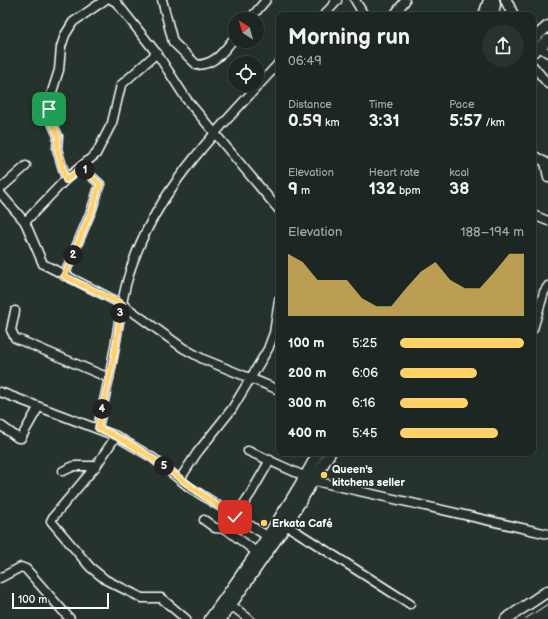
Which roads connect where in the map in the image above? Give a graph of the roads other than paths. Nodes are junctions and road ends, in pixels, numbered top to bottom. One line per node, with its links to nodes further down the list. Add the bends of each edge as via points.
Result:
1 (105, 0): 32 (street, via 73,22 61,47 49,116 58,136 57,149)
2 (112, 0): 22 (street)
3 (162, 0): 20 (street, via 173,42 197,65 208,65)
4 (266, 0): 11 (street)
5 (339, 0): 12 (street)
6 (355, 0): 13 (street)
7 (490, 0): 15 (main road)
8 (494, 0): 16 (main road)
9 (506, 0): 17 (main road)
10 (405, 1): 14 (street)
11 (256, 12)
12 (327, 12)
13 (362, 12)
14 (396, 12)
15 (485, 12)
16 (494, 12)
17 (511, 12)
18 (548, 26): 21 (main road)
19 (548, 40): 21 (main road)
20 (228, 46)
21 (538, 48)
22 (156, 53): 26 (street, via 187,100); 30 (street, via 121,85 112,123 104,141 96,154)
23 (276, 66): 26 (street)
24 (536, 70): 25 (street)
25 (548, 84)
26 (216, 133): 35 (street); 41 (street, via 198,153 152,221 126,284)
27 (536, 157): 28 (street)
28 (546, 163): 31 (street)
29 (26, 166): 33 (street)
30 (82, 168): 32 (street); 39 (street, via 100,184 92,210)
31 (548, 178)
32 (66, 180): 38 (street)
33 (0, 189)
34 (0, 192): 38 (street)
35 (276, 206)
36 (536, 216): 37 (street)
37 (548, 221)
38 (25, 222): 39 (street, via 43,264)
39 (64, 276): 41 (street)
40 (548, 286): 43 (street)
41 (122, 304): 45 (street); 46 (street, via 182,348)
42 (16, 311): 45 (street, via 10,330 15,338)
43 (536, 319)
44 (276, 320): 46 (street, via 268,349)
45 (109, 378): 51 (street)
46 (252, 378): 47 (street); 59 (street)
47 (276, 389)
48 (1, 396): 49 (street)
49 (38, 408): 50 (street, via 21,438); 51 (street)
50 (0, 425)
51 (98, 428): 52 (street)
52 (116, 436): 57 (street); 59 (street, via 153,458)
53 (248, 451): 56 (street)
54 (317, 456): 60 (main road)
55 (328, 456): 60 (main road)
56 (270, 460): 60 (street); 61 (street)
57 (96, 466): 58 (street, via 74,466); 72 (street, via 51,521 90,567 106,580 142,598 161,598)
58 (63, 471)
59 (180, 479): 61 (street)
60 (310, 479): 63 (main road); 64 (street); 65 (main road)
61 (235, 517): 65 (street)
62 (204, 520): 66 (street, via 215,528 226,529)
63 (286, 525): 69 (street); 70 (main road)
64 (548, 534)
65 (267, 536): 66 (main road)
66 (256, 552): 70 (main road)
67 (0, 578): 71 (street, via 21,567 26,569)
68 (548, 591): 76 (main road)
69 (410, 604)
70 (226, 607): 73 (main road); 74 (main road); 75 (street)
71 (70, 619)
72 (186, 619)
73 (210, 619)
74 (221, 619)
75 (249, 619)
76 (506, 619)

